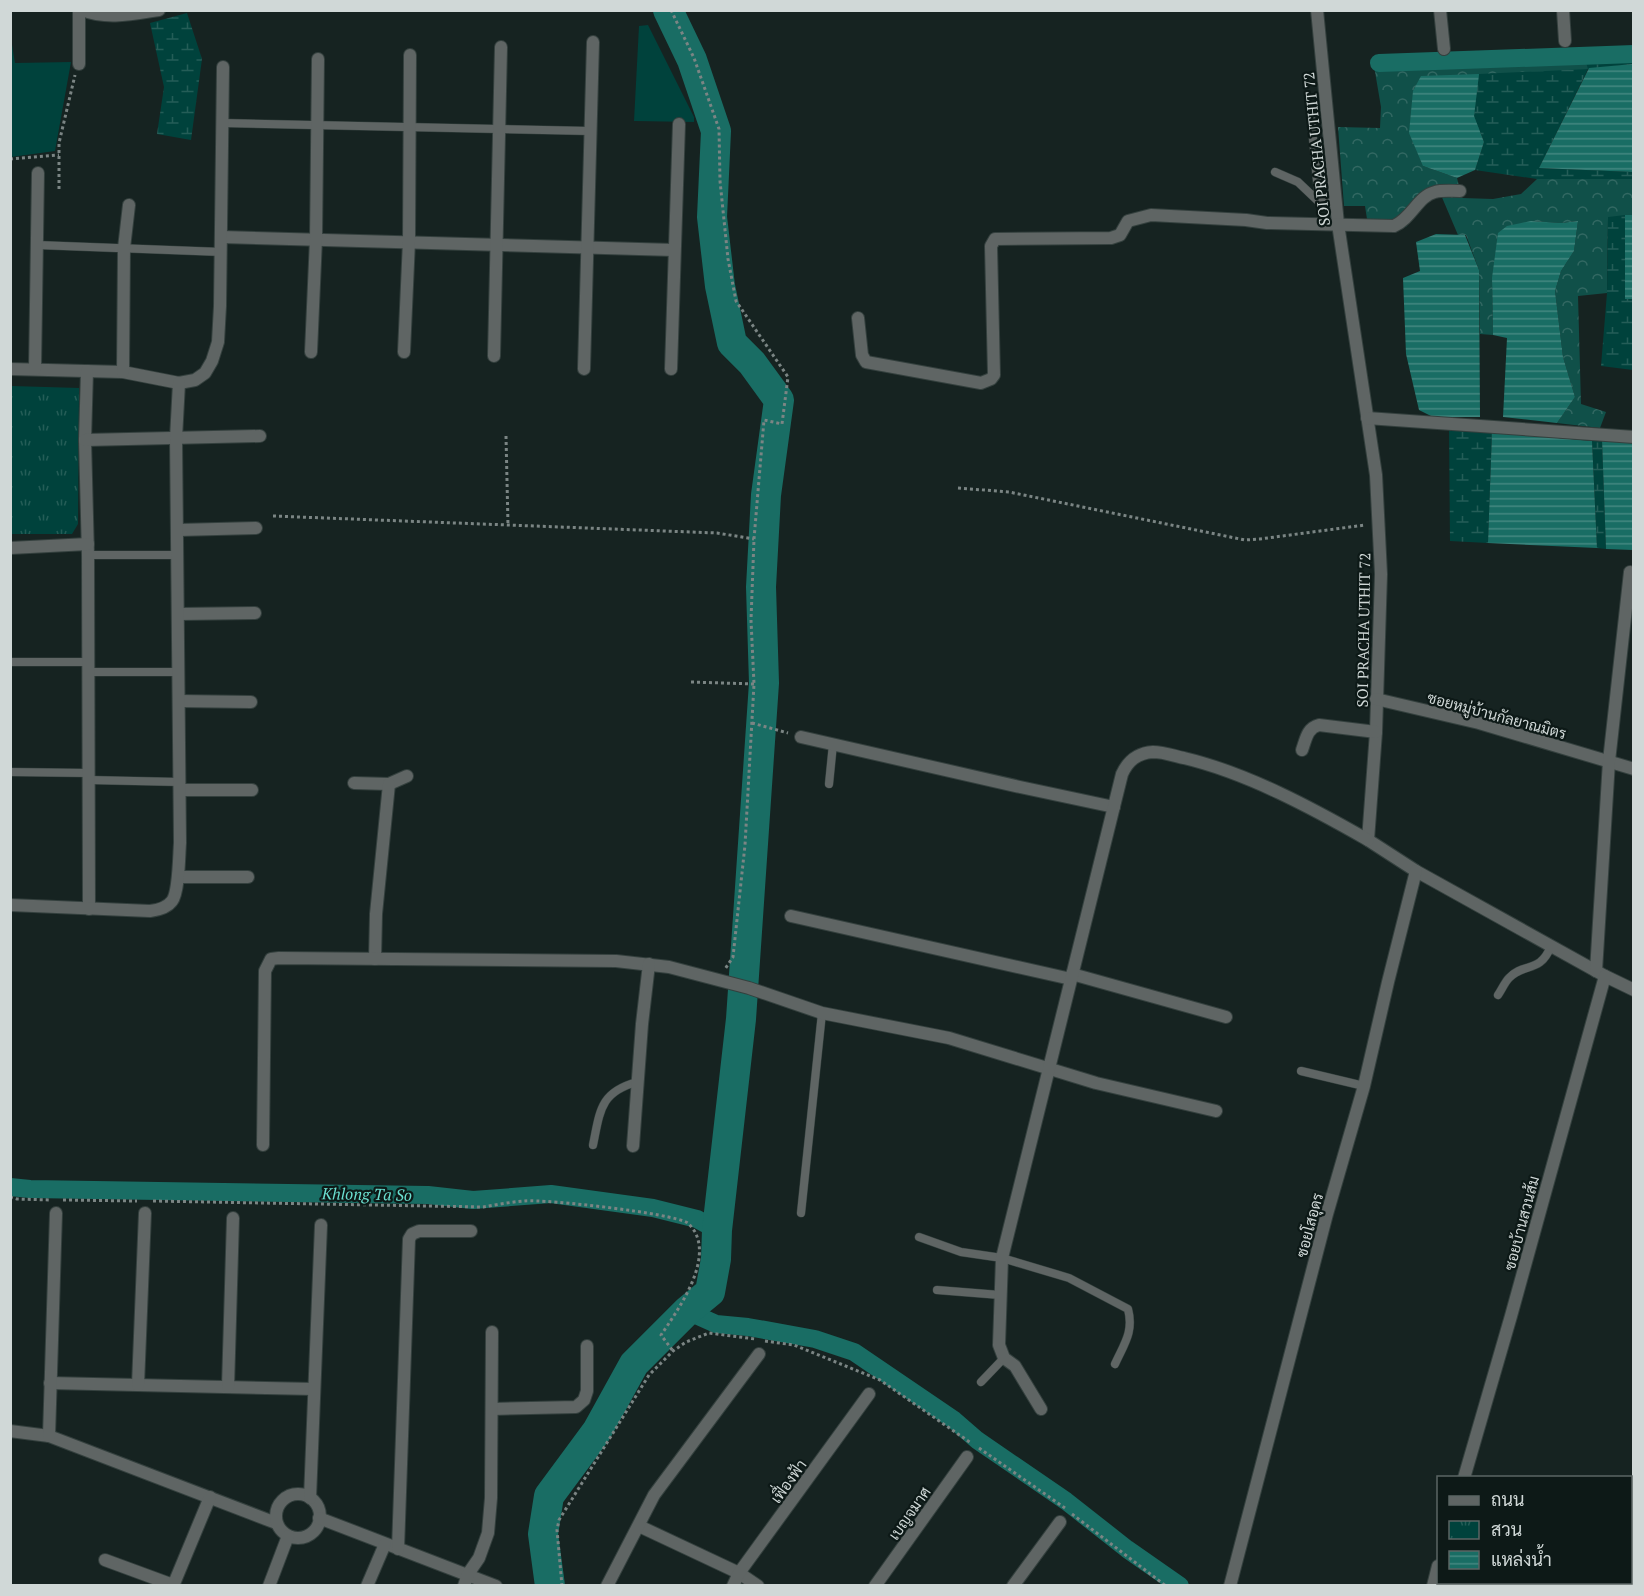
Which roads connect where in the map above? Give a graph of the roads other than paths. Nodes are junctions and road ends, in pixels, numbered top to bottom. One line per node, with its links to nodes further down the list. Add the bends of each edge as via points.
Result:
1 (81, 10): 2 (street, via 109,16); 12 (street)
2 (159, 10)
3 (1317, 10): 25 (street, SOI PRACHA UTHIT 72)
4 (1440, 10): 9 (street)
5 (1563, 10): 6 (street)
6 (1565, 41)
7 (593, 42): 20 (street)
8 (501, 47): 19 (street)
9 (1444, 49)
10 (410, 55): 18 (street)
11 (318, 58): 17 (street)
12 (79, 64)
13 (223, 67): 15 (street)
14 (1310, 106): 24 (lane)
15 (223, 123): 17 (lane); 28 (street)
16 (679, 124): 35 (street)
17 (317, 125): 18 (lane); 29 (street)
18 (410, 127): 19 (lane); 30 (street)
19 (499, 129): 20 (lane); 31 (street)
20 (590, 130): 33 (street)
21 (1275, 172): 24 (lane, via 1298,182)
22 (38, 173): 32 (street)
23 (1460, 191): 27 (street, via 1429,194 1405,222 1394,226)
24 (1319, 202): 25 (lane)
25 (1336, 203): 27 (street, SOI PRACHA UTHIT 72)
26 (129, 205): 34 (street)
27 (1338, 224): 37 (street, via 1151,215 1128,221 1120,235 1111,238 996,239 991,246 994,375 981,383 866,362 861,355); 48 (street, SOI PRACHA UTHIT 72)
28 (222, 237): 29 (street); 36 (street)
29 (316, 239): 30 (street); 38 (street)
30 (409, 241): 31 (street); 39 (street)
31 (496, 244): 33 (street); 40 (street)
32 (37, 245): 34 (lane); 42 (street)
33 (587, 247): 35 (street); 43 (street)
34 (124, 248): 36 (lane); 46 (street)
35 (674, 250): 44 (street)
36 (222, 252): 47 (street, via 218,342 212,361 205,374)
37 (858, 318)
38 (311, 352)
39 (404, 352)
40 (494, 356)
41 (10, 369): 42 (street)
42 (35, 369): 45 (street)
43 (584, 369)
44 (671, 369)
45 (87, 371): 46 (street); 52 (street)
46 (123, 372): 47 (street)
47 (179, 383): 51 (street)
48 (1367, 418): 50 (street); 64 (street, SOI PRACHA UTHIT 72, via 1376,475 1381,574)
49 (260, 436): 51 (street)
50 (1634, 437)
51 (176, 438): 52 (street); 54 (street)
52 (85, 440): 56 (street)
53 (256, 528): 54 (street)
54 (178, 530): 57 (street)
55 (10, 548): 56 (street)
56 (88, 550): 57 (lane); 62 (street)
57 (178, 555): 60 (street)
58 (1630, 572): 71 (street)
59 (255, 613): 60 (street)
60 (178, 614): 63 (street)
61 (10, 662): 62 (lane)
62 (88, 667): 63 (lane); 75 (street)
63 (179, 672): 65 (street)
64 (1376, 699): 67 (street, SOI PRACHA UTHIT 72); 71 (street, ซอยหมู่บ้านกัลยาณมิตร, via 1479,723)
65 (179, 701): 66 (street); 79 (street)
66 (251, 702)
67 (1376, 732): 70 (street, via 1319,725 1309,730); 82 (street, SOI PRACHA UTHIT 72)
68 (801, 736): 69 (street)
69 (833, 744): 78 (lane); 81 (street)
70 (1302, 750)
71 (1609, 761): 72 (street, ซอยหมู่บ้านกัลยาณมิตร); 92 (street)
72 (1634, 769)
73 (10, 772): 75 (lane)
74 (407, 776): 77 (street)
75 (88, 777): 79 (lane); 87 (street)
76 (354, 783): 77 (street)
77 (389, 784): 90 (street)
78 (829, 784)
79 (180, 786): 80 (street); 84 (street)
80 (252, 790)
81 (1114, 807): 82 (street, via 1128,762 1151,752 1165,753 1224,769 1322,813); 93 (street)
82 (1368, 840): 83 (street)
83 (1416, 871): 89 (street); 101 (street, ซอยโสอุดร)
84 (178, 877): 85 (street); 87 (street, via 173,900 164,908)
85 (248, 877)
86 (10, 905): 87 (street)
87 (89, 909)
88 (791, 916): 93 (street)
89 (1551, 946): 92 (street); 95 (lane, via 1540,964 1508,978)
90 (375, 959): 91 (street); 103 (street, via 271,959 266,971)
91 (649, 964): 96 (street, via 749,988); 100 (street)
92 (1601, 974): 94 (street); 132 (street, ซอยบ้านสวนส้ม)
93 (1071, 977): 97 (street); 98 (street)
94 (1634, 990)
95 (1498, 995)
96 (822, 1013): 98 (street, via 949,1038); 108 (lane)
97 (1226, 1017)
98 (1048, 1067): 102 (street, via 1096,1083); 113 (street)
99 (1301, 1071): 101 (lane)
100 (637, 1083): 104 (lane, via 614,1091 606,1100); 105 (street)
101 (1364, 1086): 155 (street, ซอยโสอุดร)
102 (1216, 1111)
103 (263, 1144)
104 (593, 1144)
105 (633, 1146)
106 (143, 1207): 123 (street)
107 (56, 1213): 122 (street)
108 (801, 1213)
109 (232, 1218): 124 (street)
110 (321, 1225): 125 (street)
111 (471, 1231): 141 (street, via 419,1231 409,1239)
112 (919, 1238): 113 (lane, via 961,1252)
113 (1002, 1258): 115 (street); 120 (lane, via 1069,1278 1128,1309 1131,1331)
114 (937, 1290): 115 (lane)
115 (1000, 1295): 119 (street, via 999,1344)
116 (492, 1332): 127 (street)
117 (587, 1346): 127 (street, via 587,1390 576,1407)
118 (759, 1354): 138 (street, via 654,1494)
119 (1004, 1358): 121 (lane); 128 (street, via 1015,1366)
120 (1115, 1364)
121 (981, 1382)
122 (50, 1383): 123 (street); 130 (street)
123 (138, 1385): 124 (street)
124 (228, 1387): 125 (street)
125 (314, 1389): 134 (street)
126 (869, 1394): 144 (street, เฟื่องฟ้า)
127 (492, 1409): 145 (street, via 488,1533)
128 (1041, 1409)
129 (10, 1431): 130 (street)
130 (49, 1436): 133 (street)
131 (966, 1457): 153 (street, เบญจมาศ)
132 (1465, 1476)
133 (210, 1497): 137 (street); 146 (street)
134 (310, 1498): 135 (street); 137 (street, via 288,1496 277,1508)
135 (320, 1518): 139 (street, via 308,1536); 140 (street)
136 (1060, 1522): 154 (street)
137 (276, 1523): 139 (street)
138 (639, 1526): 144 (street); 150 (street)
139 (288, 1536): 147 (street)
140 (385, 1544): 141 (street); 148 (street)
141 (398, 1549): 145 (street)
142 (105, 1560): 146 (street)
143 (1437, 1570): 156 (street)
144 (739, 1573): 151 (street, เฟื่องฟ้า); 152 (street)
145 (466, 1580): 149 (street)
146 (173, 1585)
147 (269, 1586)
148 (367, 1586)
149 (496, 1586)
150 (607, 1586)
151 (733, 1586)
152 (758, 1586)
153 (875, 1586)
154 (1013, 1586)
155 (1230, 1586)
156 (1433, 1586)

